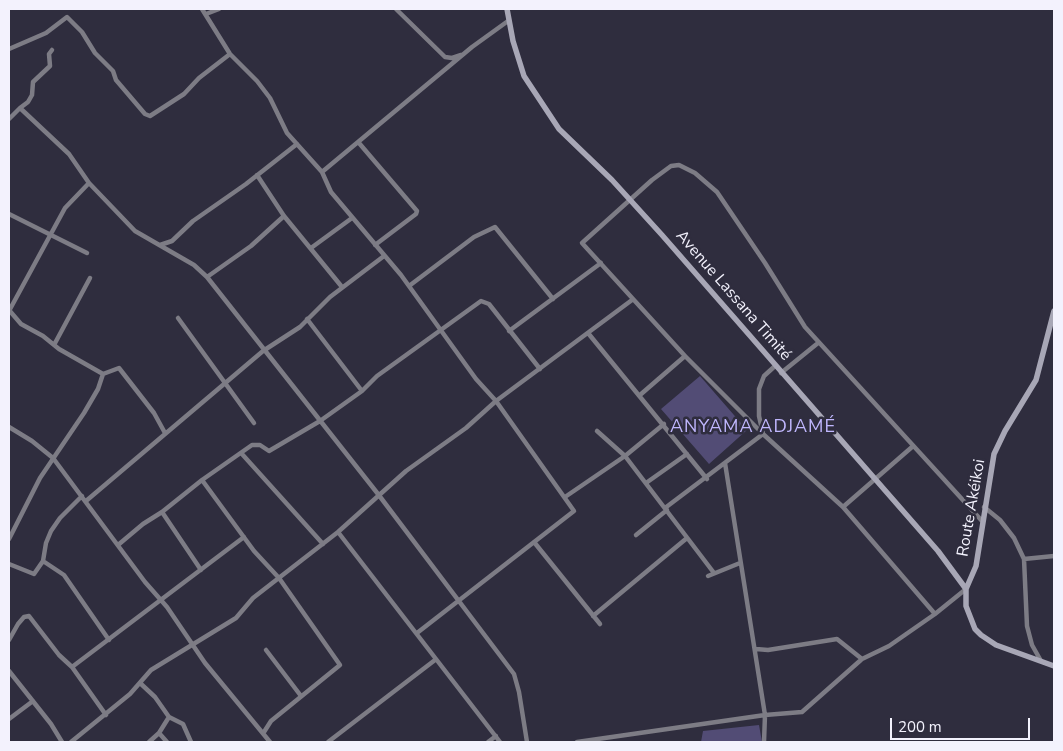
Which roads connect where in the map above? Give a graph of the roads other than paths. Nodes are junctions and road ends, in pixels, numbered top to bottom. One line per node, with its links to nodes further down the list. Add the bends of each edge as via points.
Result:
1 (202, 9): 5 (street)
2 (219, 9): 5 (street)
3 (396, 9): 9 (street, via 445,56 452,58)
4 (507, 9): 6 (street, Avenue Lassana Timité)
5 (206, 14): 10 (street)
6 (508, 21): 9 (street); 18 (street, Avenue Lassana Timité, via 519,64 538,100 570,141)
7 (9, 49): 10 (street, via 46,32 67,17 113,71 116,80 150,116 184,94)
8 (52, 50): 11 (street, via 50,66 33,82 32,95)
9 (466, 52): 14 (street)
10 (230, 54): 13 (street, via 270,98 282,124)
11 (20, 108): 12 (street); 17 (street, via 69,154)
12 (9, 119)
13 (297, 144): 15 (street); 16 (street)
14 (359, 144): 15 (street); 24 (street, via 417,211)
15 (322, 172): 21 (street, via 326,186)
16 (257, 175): 20 (street); 23 (street, via 193,220 172,241)
17 (89, 183): 22 (street, via 65,208); 23 (street, via 135,231)
18 (632, 201): 28 (street, via 582,243); 42 (street, via 652,180 674,165 684,166 695,173 717,192); 46 (street, Avenue Lassana Timité)
19 (9, 214): 22 (street)
20 (284, 216): 25 (street); 29 (street, via 243,252)
21 (352, 218): 24 (street); 25 (street)
22 (50, 235): 26 (street); 35 (street)
23 (158, 245): 29 (street, via 181,256)
24 (375, 245): 27 (street)
25 (311, 248): 32 (street)
26 (87, 253)
27 (384, 256): 31 (street); 32 (street)
28 (600, 263): 33 (street); 34 (street)
29 (207, 277): 44 (street)
30 (90, 278): 43 (street)
31 (409, 286): 33 (street, via 474,237 496,228); 39 (street)
32 (342, 287): 38 (street)
33 (553, 300): 40 (street)
34 (632, 300): 41 (street); 45 (street)
35 (9, 310): 43 (street, via 21,324)
36 (1054, 311): 76 (street, Route Akéikoi, via 1036,380 994,454)
37 (178, 318): 50 (street)
38 (307, 319): 44 (street); 51 (street)
39 (442, 331): 40 (street, via 480,301 489,304); 51 (street, via 377,376); 53 (street)
40 (509, 331): 47 (street)
41 (588, 333): 47 (street); 52 (street)
42 (818, 342): 48 (street); 61 (street)
43 (54, 345): 49 (street)
44 (263, 351): 50 (street); 54 (street)
45 (685, 356): 52 (street); 60 (street)
46 (775, 366): 48 (street, Avenue Lassana Timité); 60 (street, via 764,376 759,389)
47 (540, 369): 53 (street)
48 (781, 373): 69 (street, Avenue Lassana Timité)
49 (103, 374): 59 (street, via 119,368 154,413); 65 (street, via 84,413)
50 (227, 382): 55 (street); 59 (street)
51 (362, 391): 54 (street)
52 (640, 395): 56 (street)
53 (496, 401): 71 (street, via 466,428); 73 (street)
54 (320, 421): 62 (street, via 269,451 260,445 252,445); 71 (street)
55 (254, 423)
56 (664, 424): 63 (street); 64 (street)
57 (9, 427): 65 (street)
58 (597, 431): 64 (street)
59 (165, 433): 74 (street)
60 (763, 434): 66 (street); 75 (street)
61 (912, 447): 69 (street); 79 (street)
62 (242, 454): 68 (street); 86 (street)
63 (687, 454): 67 (street); 70 (street)
64 (624, 456): 70 (street); 73 (street)
65 (53, 458): 72 (street); 84 (street)
66 (725, 463): 67 (street); 91 (street)
67 (707, 479): 77 (street)
68 (202, 480): 78 (street); 82 (street)
69 (874, 480): 75 (street); 97 (street, Avenue Lassana Timité, via 938,551)
70 (646, 483): 77 (street)
71 (378, 494): 80 (street); 99 (street)
72 (82, 496): 74 (street); 90 (street, via 51,531)
73 (566, 497): 85 (street, via 574,511)
74 (86, 500): 87 (street)
75 (843, 507): 100 (street)
76 (984, 507): 79 (street, Route Akéikoi); 89 (street, via 1014,538)
77 (666, 509): 81 (street); 83 (street)
78 (162, 512): 87 (street, via 147,520); 93 (street)
79 (982, 521): 97 (street, Route Akéikoi, via 976,566)
80 (338, 532): 86 (street); 103 (street)
81 (636, 535)
82 (244, 537): 93 (street); 96 (street)
83 (687, 538): 94 (street); 101 (street)
84 (9, 539)
85 (534, 542): 99 (street); 101 (street)
86 (323, 544): 96 (street)
87 (118, 545): 98 (street)
88 (1054, 556): 89 (street)
89 (1024, 559): 111 (street, via 1027,626)
90 (43, 561): 92 (street, via 34,574); 105 (street, via 64,575)
91 (740, 563): 94 (street); 107 (street)
92 (9, 564)
93 (201, 570): 98 (street)
94 (714, 573): 95 (street)
95 (708, 576)
96 (279, 578): 106 (street, via 253,598 236,618); 116 (street, via 340,665)
97 (966, 590): 100 (street); 111 (street, Route Akéikoi, via 967,612 981,635 996,645)
98 (161, 600): 105 (street); 106 (street)
99 (459, 600): 103 (street); 134 (street, via 514,674 520,692)
100 (935, 614): 109 (street, via 889,646)
101 (593, 616): 102 (street)
102 (600, 624)
103 (417, 633): 110 (street)
104 (9, 640): 113 (street, via 18,624 29,616)
105 (109, 640): 113 (street)
106 (193, 643): 115 (street, via 151,670); 122 (street, via 205,663)
107 (756, 649): 109 (street, via 837,640); 119 (street)
108 (266, 650): 116 (street)
109 (862, 659): 119 (street, via 802,712)
110 (435, 660): 124 (street); 131 (street)
111 (1041, 662): 112 (street, Route Akéikoi)
112 (1054, 666)
113 (72, 667): 118 (street)
114 (9, 671): 117 (street)
115 (140, 683): 118 (street); 120 (street)
116 (301, 696): 122 (street, via 271,721)
117 (32, 701): 121 (street); 125 (street)
118 (106, 715): 126 (street)
119 (765, 715): 135 (street); 136 (street)
120 (169, 717): 123 (street); 129 (street, via 182,724)
121 (9, 719)
122 (264, 732): 130 (street)
123 (159, 733): 127 (street); 128 (street)
124 (496, 736): 132 (street); 133 (street)
125 (62, 742)
126 (71, 742)
127 (149, 742)
128 (167, 742)
129 (191, 742)
130 (270, 742)
131 (328, 742)
132 (488, 742)
133 (500, 742)
134 (527, 742)
135 (577, 742)
136 (764, 742)

